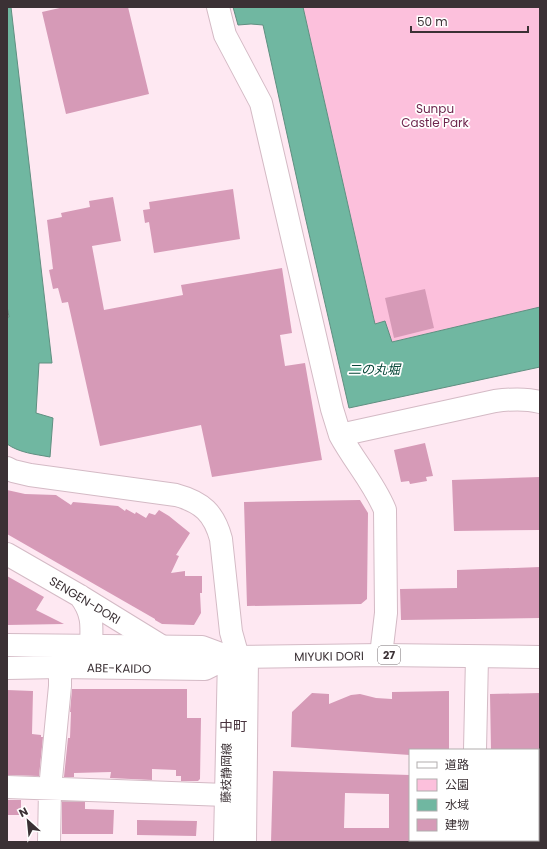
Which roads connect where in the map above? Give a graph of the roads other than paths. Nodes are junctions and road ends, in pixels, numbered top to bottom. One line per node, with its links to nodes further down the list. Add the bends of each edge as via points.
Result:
1 (218, 7): 3 (street, via 225,35 261,103)
2 (540, 402): 3 (street, via 514,399 495,401)
3 (340, 435): 10 (street, via 379,495 385,510 386,613)
4 (7, 468): 12 (street, via 30,475 176,495 202,506 218,525 231,632)
5 (7, 554): 6 (street, SENGEN-DORI)
6 (80, 596): 8 (street, via 91,614); 9 (street, SENGEN-DORI)
7 (7, 645): 8 (street, ABE-KAIDO / 27)
8 (91, 646): 9 (street, ABE-KAIDO / 27)
9 (163, 647): 12 (street, ABE-KAIDO / 27, via 202,647)
10 (381, 655): 12 (street, MIYUKI DORI / 27); 13 (street, MIYUKI DORI / 27)
11 (540, 656): 13 (street, MIYUKI DORI / 27)
12 (238, 657): 14 (street, ABE-KAIDO / 27, via 205,669); 19 (street, 藤枝静岡線); 22 (street, 藤枝静岡線)
13 (477, 657): 16 (street)
14 (60, 667): 15 (street, ABE-KAIDO / 27); 18 (street)
15 (7, 668)
16 (475, 749)
17 (7, 788): 18 (street)
18 (50, 789): 19 (street); 20 (street)
19 (226, 795): 21 (street, 藤枝静岡線)
20 (49, 842)
21 (225, 842)
22 (245, 842)

